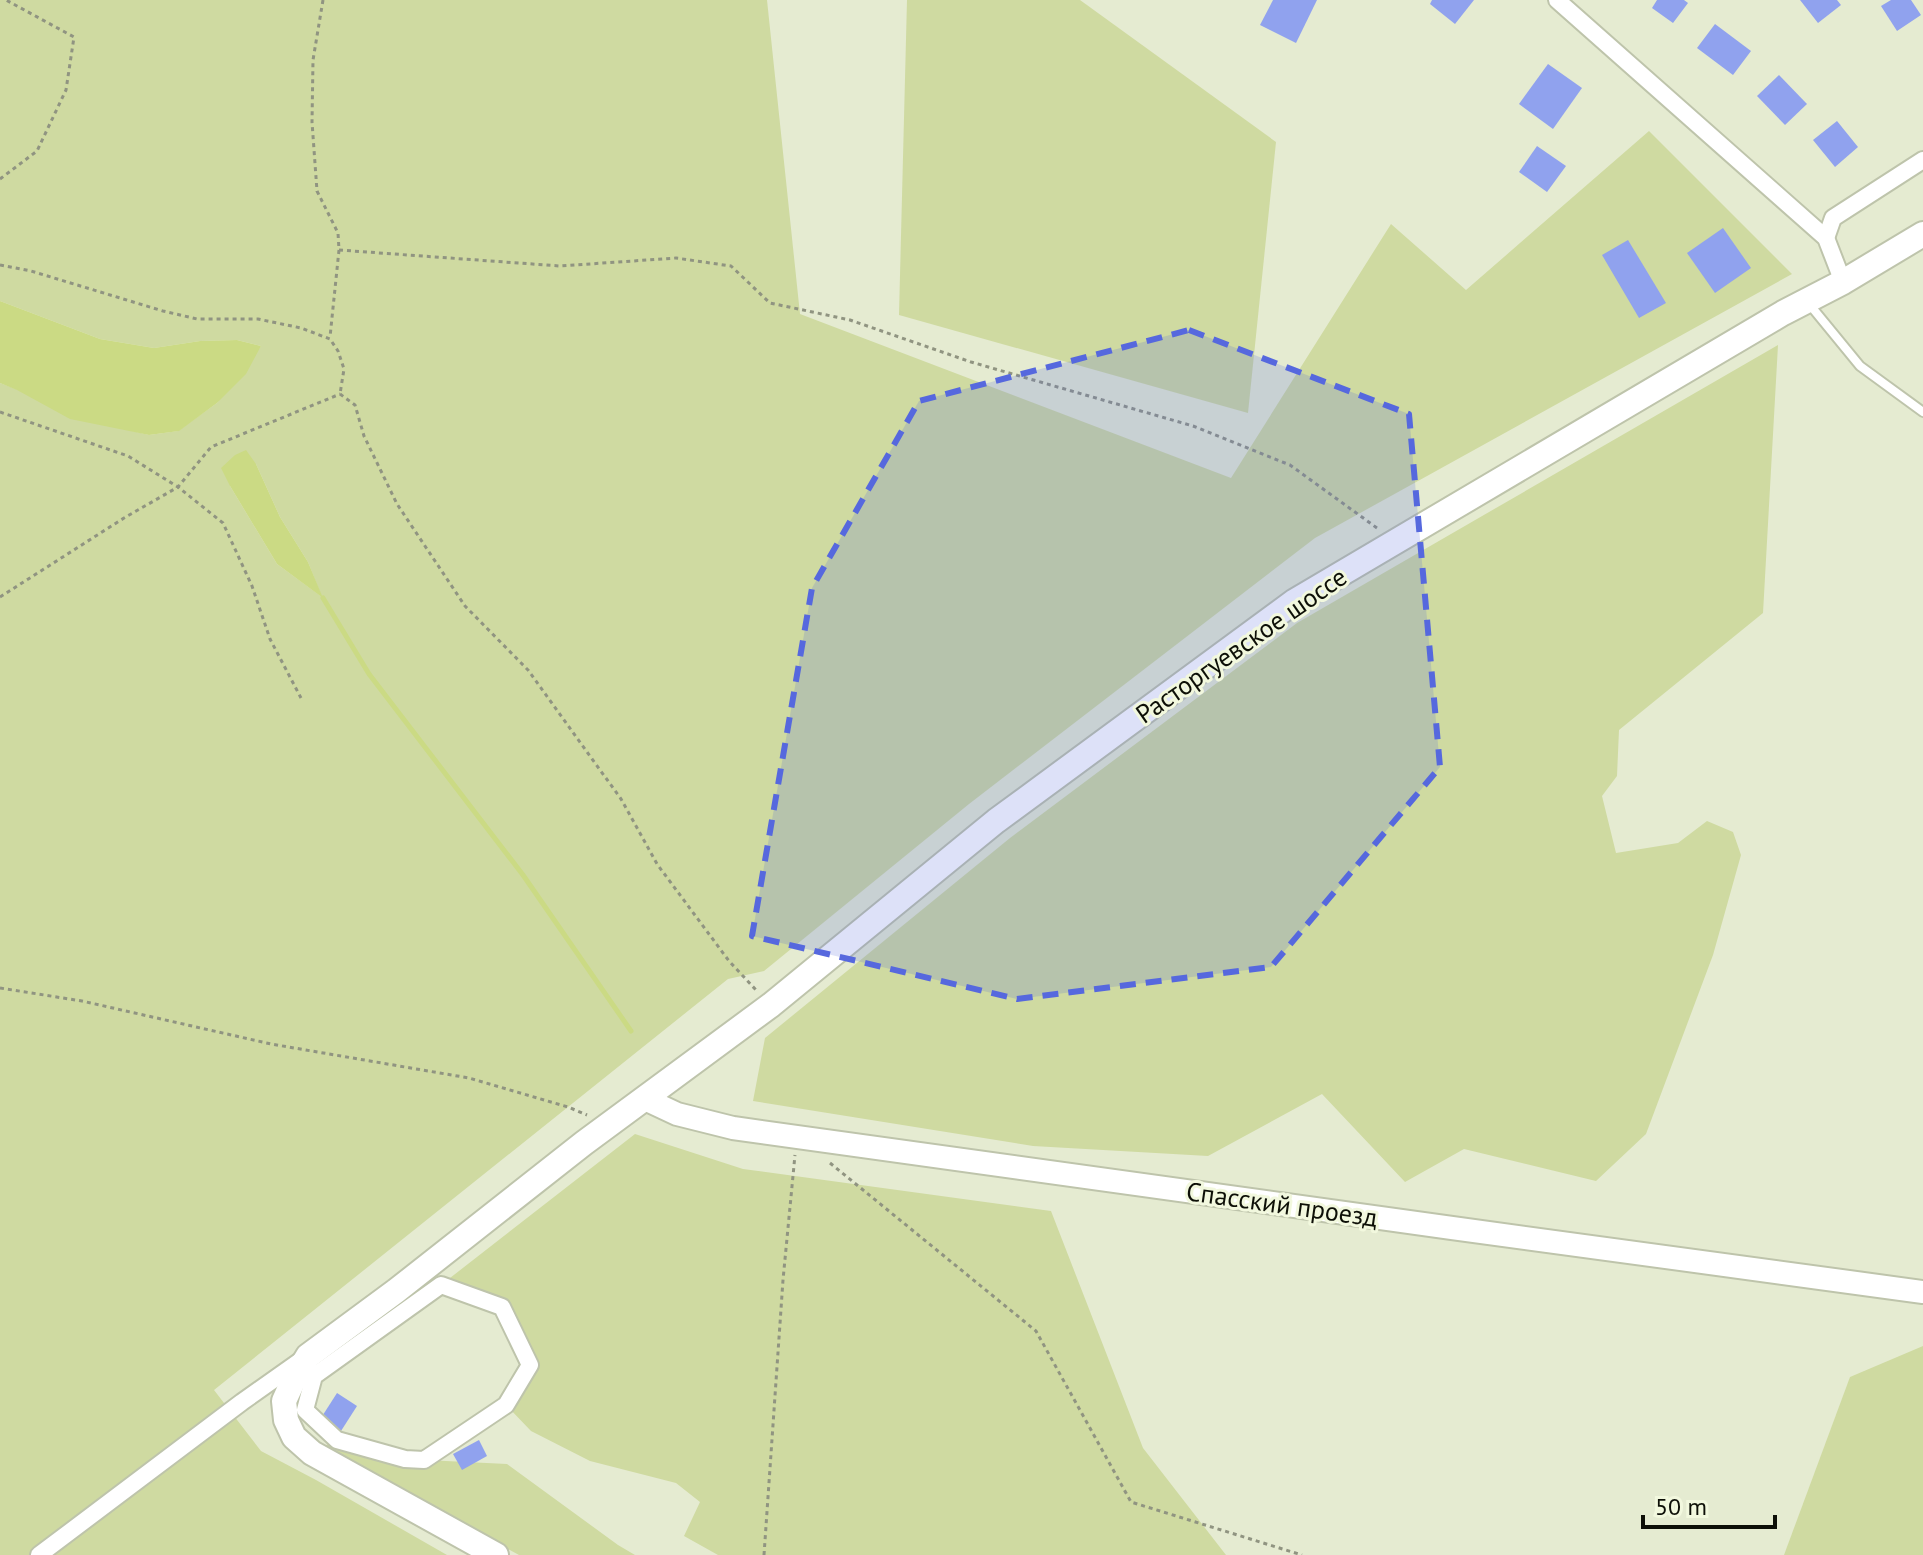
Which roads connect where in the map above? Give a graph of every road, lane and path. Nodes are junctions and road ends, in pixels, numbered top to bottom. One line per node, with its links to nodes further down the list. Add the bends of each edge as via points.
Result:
1 (6, 0): 5 (path, via 74,37 66,90 37,151)
2 (323, 0): 8 (path, via 313,60 312,122 317,191 338,233)
3 (1557, 0): 7 (street)
4 (1923, 160): 7 (street, via 1833,218)
5 (0, 179)
6 (1923, 234): 10 (main road, Расторгуевское шоссе)
7 (1826, 238): 10 (street)
8 (339, 250): 12 (path); 17 (path, via 560,266 676,258 731,266 770,303 850,320 971,362 1193,426 1290,465)
9 (0, 265): 12 (path, via 197,319 258,319)
10 (1843, 282): 11 (main road, Расторгуевское шоссе)
11 (1807, 301): 15 (lane, via 1860,366); 17 (main road, Расторгуевское шоссе)
12 (330, 339): 13 (path, via 344,369)
13 (340, 394): 16 (path, via 211,447); 21 (path, via 355,405 397,504 465,606 528,670 621,799 657,864 729,961)
14 (0, 412): 16 (path, via 128,456)
15 (1923, 412)
16 (178, 487): 18 (path); 19 (path, via 223,523 270,639)
17 (1395, 542): 21 (main road, Расторгуевское шоссе, via 1295,601 996,821)
18 (0, 597)
19 (301, 698)
20 (0, 988): 23 (path, via 469,1078 568,1107)
21 (771, 1005): 22 (main road, Расторгуевское шоссе)
22 (645, 1099): 23 (main road, Расторгуевское шоссе); 24 (street, Спасский проезд, via 677,1114 733,1128)
23 (608, 1126): 26 (main road, Расторгуевское шоссе)
24 (797, 1135): 25 (street, Спасский проезд); 30 (path); 31 (path, via 1036,1331 1131,1502)
25 (1923, 1292)
26 (308, 1356): 28 (street); 29 (main road, via 284,1401 294,1437 312,1453)
27 (305, 1410): 27 (street, via 314,1376 441,1285 502,1307 530,1365 506,1405 424,1460 337,1440)
28 (39, 1555)
29 (496, 1555)
30 (764, 1555)
31 (1302, 1555)

